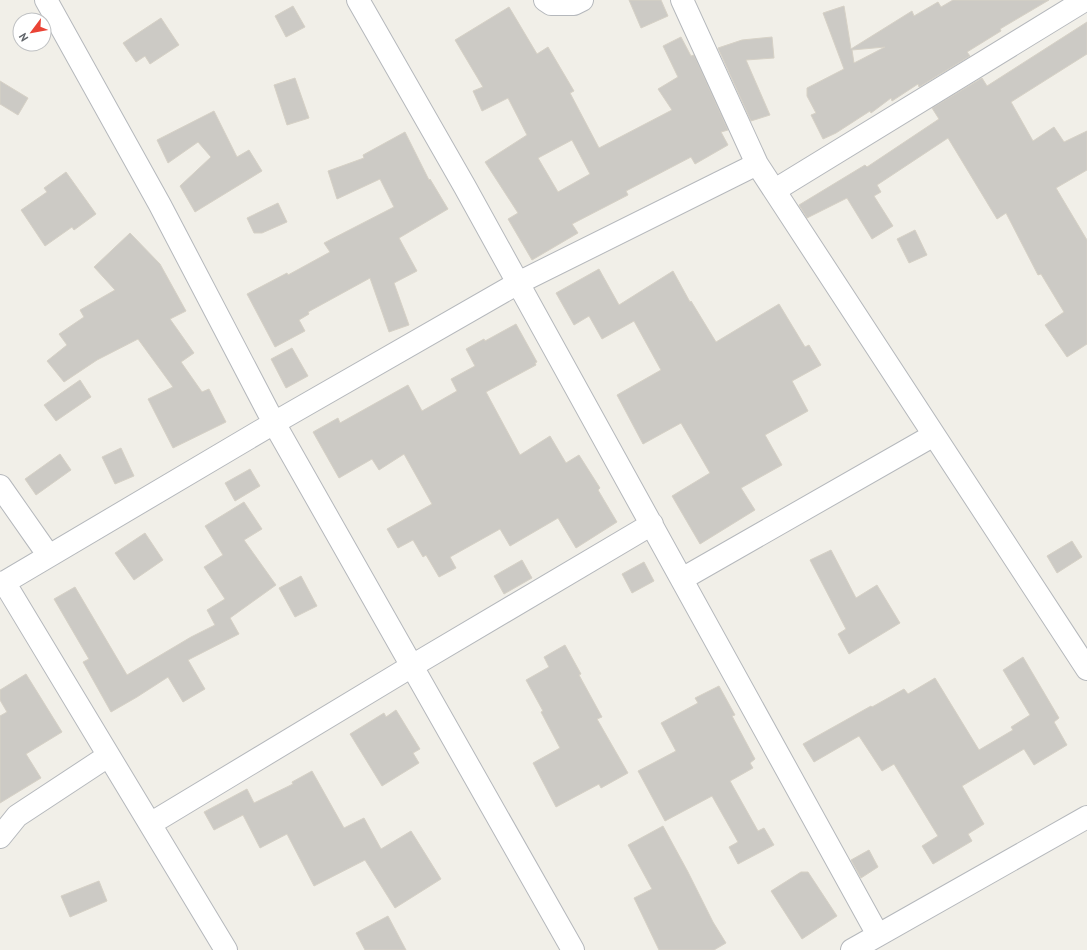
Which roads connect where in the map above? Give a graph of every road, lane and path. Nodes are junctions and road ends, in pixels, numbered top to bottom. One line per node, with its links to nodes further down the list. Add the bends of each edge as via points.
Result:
1 (46, 0): 10 (street, via 160,206)
2 (358, 0): 9 (street)
3 (545, 0): 4 (street, via 550,4 574,4)
4 (582, 0)
5 (682, 0): 7 (street)
6 (1085, 0): 8 (street)
7 (757, 164): 8 (street); 9 (street)
8 (775, 190): 11 (street)
9 (518, 282): 10 (street); 13 (street)
10 (274, 423): 14 (street); 17 (street)
11 (934, 435): 15 (street); 18 (street)
12 (0, 486): 14 (street)
13 (652, 524): 15 (street); 17 (street)
14 (49, 556): 16 (street)
15 (682, 579): 23 (street)
16 (2, 584): 19 (street)
17 (412, 666): 21 (street); 25 (street)
18 (1087, 669)
19 (108, 756): 21 (street); 22 (street, via 17,816)
20 (1087, 817): 23 (street)
21 (150, 824): 24 (street)
22 (0, 837)
23 (878, 935): 26 (street)
24 (226, 950)
25 (573, 950)
26 (852, 950)

